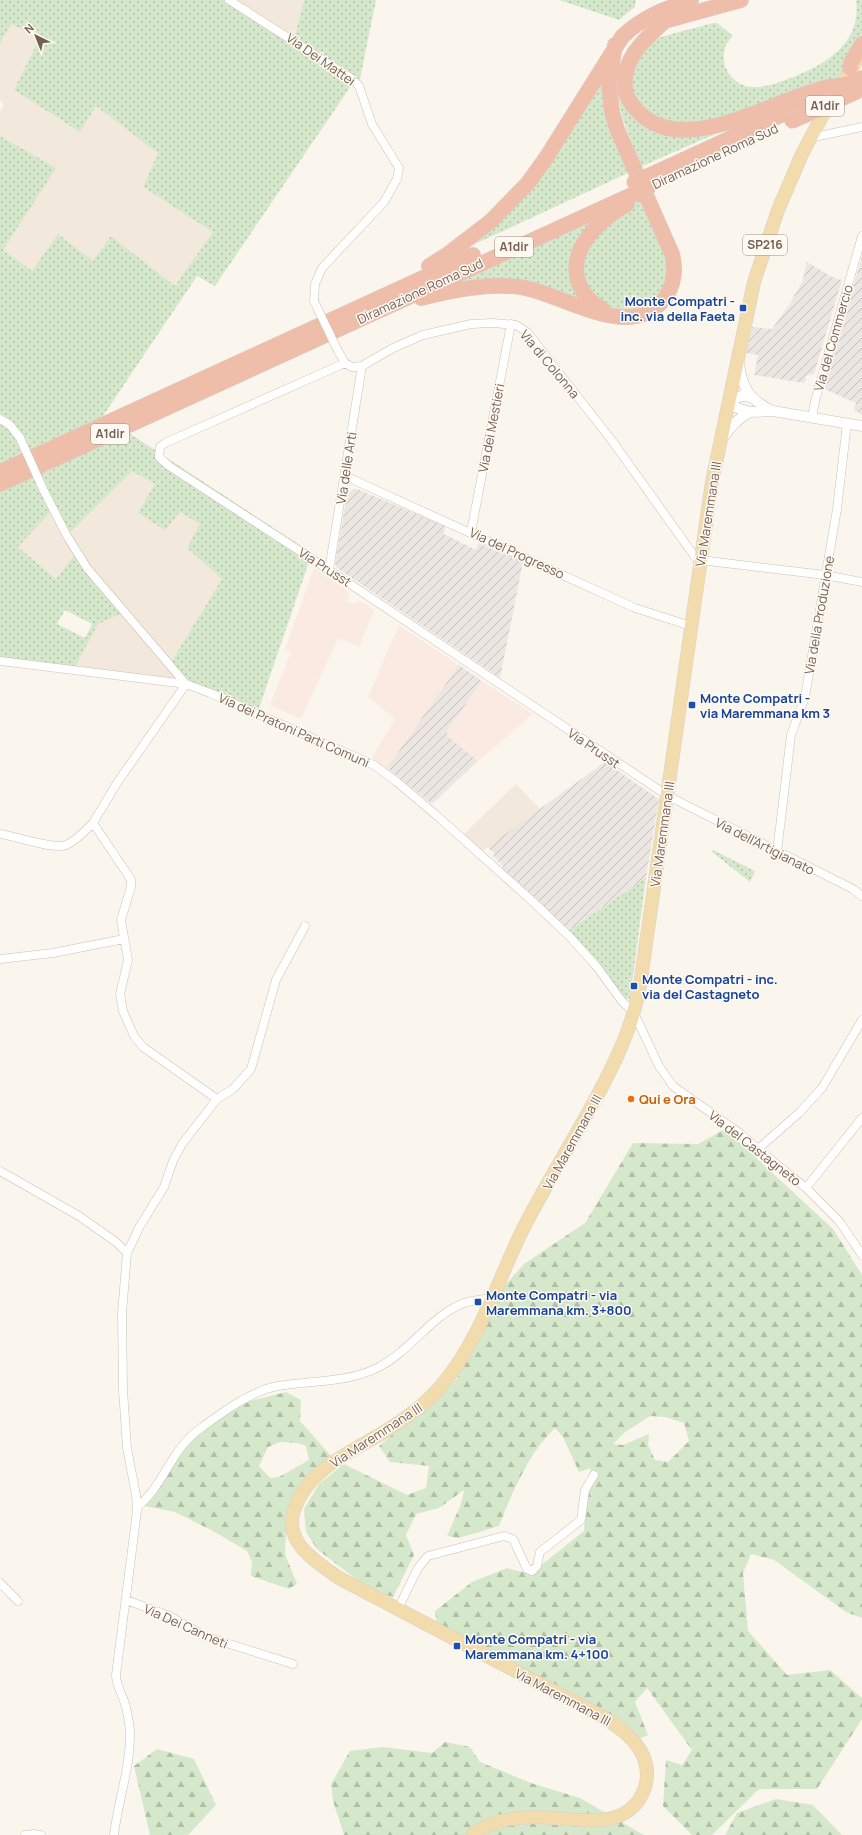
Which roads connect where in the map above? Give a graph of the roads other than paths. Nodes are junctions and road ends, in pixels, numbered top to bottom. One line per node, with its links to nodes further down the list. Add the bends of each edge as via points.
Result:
1 (229, 0): 18 (street, Via Dei Mattei, bridge, via 351,78 359,86 372,124 398,164 397,179 384,202 322,268 314,284 314,301)
2 (691, 0): 6 (highway, via 643,19)
3 (741, 0): 4 (highway)
4 (666, 20): 8 (highway, via 638,34); 9 (highway, bridge, via 633,54 625,79 626,92 631,104 643,116 659,126 678,130 712,126 816,90)
5 (862, 44): 9 (highway, via 851,63)
6 (615, 46): 8 (highway); 14 (highway, via 546,158 521,191 466,241 404,281)
7 (862, 52): 9 (main road, Via Maremmana III / SP216)
8 (613, 64): 15 (highway, via 609,90 614,122 670,246 674,267 670,288 659,304 643,314)
9 (856, 82): 11 (main road, Via Maremmana III / SP216); 12 (highway, Diramazione Roma Sud / A1dir, via 806,103); 12 (highway, Diramazione Roma Sud / A1dir, bridge, via 792,121)
10 (862, 127): 11 (street)
11 (810, 138): 17 (main road, Via Maremmana III / SP216, via 778,210 762,256)
12 (641, 186): 14 (highway, Diramazione Roma Sud / A1dir); 15 (highway, via 599,224 585,241 578,259 577,276 586,297)
13 (862, 236): 24 (street, Via del Commercio)
14 (391, 298): 15 (highway, via 503,286 554,296 605,315); 29 (highway, Diramazione Roma Sud / A1dir); 31 (highway, Diramazione Roma Sud / A1dir)
15 (619, 317)
16 (511, 324): 19 (street, Via di Colonna, via 471,324 423,335 393,348); 32 (street, Via dei Mestieri); 33 (street, Via di Colonna, via 527,332 613,442 692,553)
17 (738, 359): 20 (street, via 741,379); 21 (main road, Via Maremmana III / SP216)
18 (345, 363): 19 (street, via 352,367); 34 (street, Via Prusst, via 165,443 159,452 161,460 169,466)
19 (362, 366): 30 (street, Via delle Arti)
20 (752, 397): 21 (street, via 741,396); 22 (street)
21 (730, 401): 23 (street, via 737,408); 28 (main road, Via Maremmana III / SP216)
22 (773, 411): 23 (street); 24 (street)
23 (750, 412): 28 (street, via 734,423)
24 (812, 417): 26 (street)
25 (0, 419): 39 (street, bridge, via 10,425 20,438 67,536 88,568)
26 (847, 423): 27 (street); 35 (street, Via della Produzione, via 837,509)
27 (862, 426)
28 (720, 442): 33 (main road, Via Maremmana III / SP216)
29 (0, 472)
30 (345, 476): 32 (street, Via del Progresso); 34 (street, Via delle Arti)
31 (0, 484)
32 (471, 532): 37 (street, Via del Progresso, via 635,608)
33 (700, 560): 35 (street); 37 (main road, Via Maremmana III / SP216)
34 (329, 570): 40 (street, Via Prusst)
35 (825, 576): 36 (street); 43 (street, Via della Produzione, via 805,697 791,735)
36 (862, 582)
37 (691, 626): 40 (main road, Via Maremmana III / SP216)
38 (0, 661): 39 (street, Via dei Pratoni Parti Comuni)
39 (186, 684): 41 (street, via 117,783); 48 (street, Via dei Pratoni Parti Comuni, via 364,760 383,772 534,902 596,967)
40 (668, 796): 43 (street, Via dell'Artigianato); 48 (main road, Via Maremmana III / SP216)
41 (92, 824): 42 (street, via 62,847); 46 (street, via 131,880 121,920)
42 (0, 834)
43 (777, 852): 44 (street, Via dell'Artigianato, via 853,889)
44 (862, 896)
45 (305, 926): 50 (street, via 276,980 252,1067 233,1089)
46 (124, 939): 47 (street, via 53,953); 50 (street, via 128,960 120,1001 136,1039 148,1052)
47 (0, 959)
48 (634, 1013): 52 (street, Via del Castagneto, via 659,1066 673,1086); 57 (main road, Via Maremmana III / SP216, via 615,1063 522,1233)
49 (862, 1020): 52 (street, via 818,1093)
50 (217, 1099): 55 (street, via 179,1149 164,1187)
51 (862, 1118): 54 (street, Via del Castagneto)
52 (758, 1149): 54 (street, Via del Castagneto)
53 (0, 1171): 55 (street, via 25,1183 83,1219)
54 (806, 1188): 56 (street, Via del Castagneto, via 839,1221)
55 (127, 1253): 59 (street, via 122,1313 123,1390 127,1448)
56 (862, 1255)
57 (491, 1298): 59 (street, via 453,1309 395,1357 369,1372 330,1381 272,1388 240,1403 206,1424 186,1441 149,1496); 63 (main road, Via Maremmana III / SP216, via 459,1361 441,1387 408,1416 325,1469 305,1490 294,1510 296,1538 299,1546 308,1555 339,1578)
58 (594, 1475): 63 (street, via 585,1490 581,1520 540,1552 537,1566 532,1571 527,1570 513,1539 504,1536 428,1556 418,1568)
59 (137, 1507): 61 (street)
60 (0, 1583): 62 (street)
61 (126, 1600): 64 (street, Via Dei Canneti, via 170,1616 210,1639); 67 (street, via 116,1678 128,1713 130,1746)
62 (18, 1601)
63 (398, 1609): 68 (main road, Via Maremmana III / SP216, via 602,1717 635,1742 644,1756 647,1771 643,1791 634,1806 621,1814 598,1820 543,1817 511,1819 487,1825)
64 (293, 1664)
65 (25, 1835): 66 (street)
66 (41, 1835)
67 (114, 1835)
68 (473, 1835)

